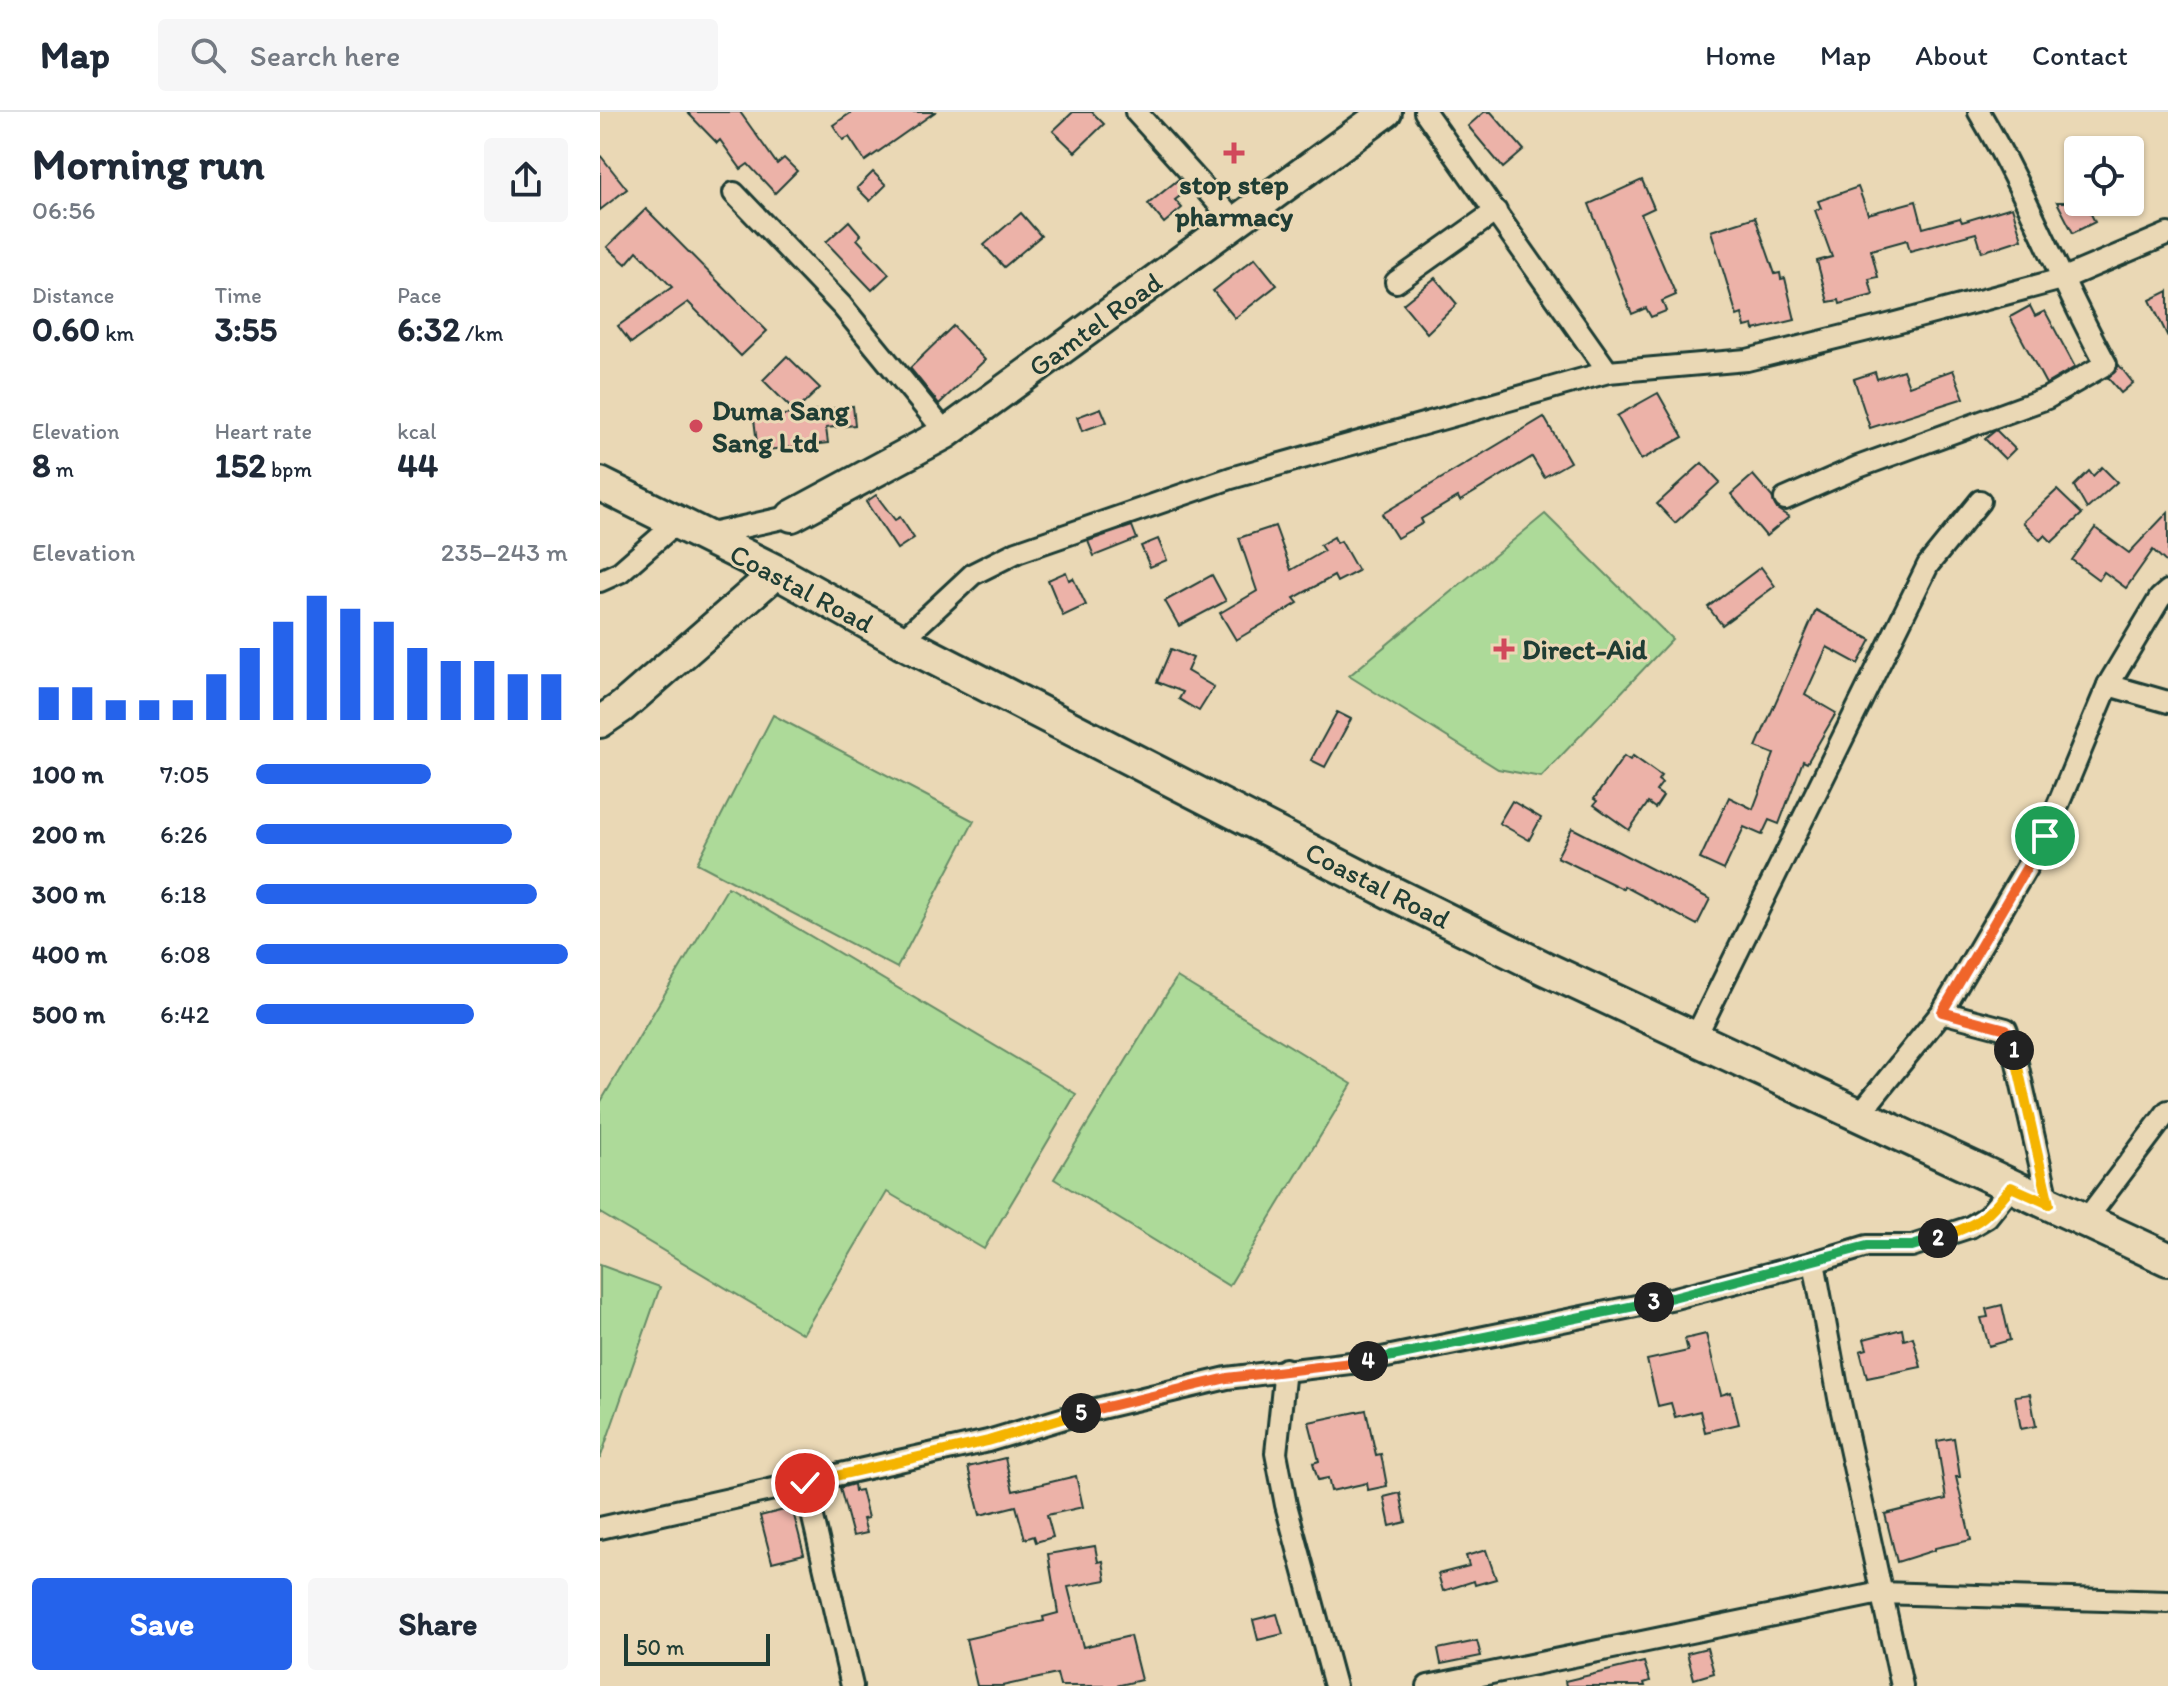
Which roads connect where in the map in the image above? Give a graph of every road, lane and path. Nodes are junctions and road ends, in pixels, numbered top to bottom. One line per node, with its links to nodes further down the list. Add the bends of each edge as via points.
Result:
1 (1136, 112): 7 (street)
2 (1386, 112): 7 (street, Gamtel Road)
3 (1425, 112): 6 (street)
4 (1979, 112): 9 (street, via 2004,153)
5 (734, 193): 12 (street, via 842,306)
6 (1496, 211): 10 (street); 11 (street)
7 (1235, 222): 12 (street, Gamtel Road)
8 (2168, 234): 9 (street)
9 (2062, 279): 11 (street, via 1747,360); 14 (street, via 2106,364 2047,398)
10 (1396, 282)
11 (1608, 372): 21 (street, via 1231,478 1017,552 973,574)
12 (946, 433): 16 (street, Gamtel Road)
13 (600, 484): 17 (main road, Coastal Road)
14 (1785, 499)
15 (1980, 501): 26 (street, via 1928,565)
16 (792, 516): 17 (street)
17 (688, 530): 18 (main road, Coastal Road); 19 (street)
18 (777, 572): 21 (main road, Coastal Road); 24 (street)
19 (600, 581)
20 (2168, 591): 22 (street)
21 (901, 641): 26 (main road, Coastal Road, via 1392,893)
22 (2108, 685): 23 (street); 25 (street, via 2045,836)
23 (2168, 702)
24 (600, 722)
25 (1942, 1012): 28 (street); 30 (street, via 2006,1029)
26 (1695, 1038): 28 (main road, Coastal Road)
27 (2168, 1111): 31 (street)
28 (1859, 1115): 29 (main road, Coastal Road)
29 (2011, 1187): 30 (main road, Coastal Road); 33 (street, via 1987,1217 1970,1227 1912,1246 1867,1246)
30 (2049, 1204): 31 (main road, Coastal Road)
31 (2085, 1221): 32 (main road, Coastal Road)
32 (2168, 1259)
33 (1814, 1262): 34 (street, via 1675,1298 1367,1361); 37 (street)
34 (1285, 1369): 35 (street, via 1201,1384); 40 (street, via 1276,1453)
35 (805, 1483): 36 (street); 39 (street)
36 (600, 1528)
37 (1880, 1593): 38 (street); 41 (street); 42 (street)
38 (2168, 1602)
39 (852, 1686)
40 (1335, 1686)
41 (1428, 1686)
42 (1902, 1686)

